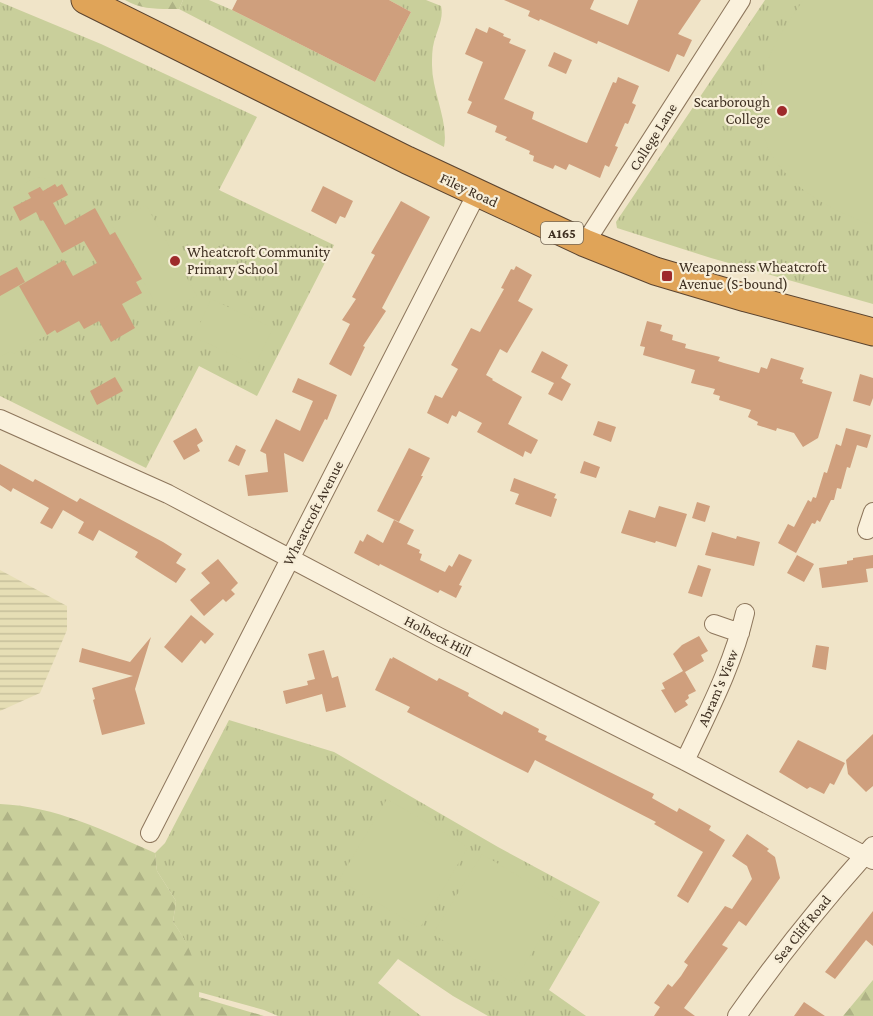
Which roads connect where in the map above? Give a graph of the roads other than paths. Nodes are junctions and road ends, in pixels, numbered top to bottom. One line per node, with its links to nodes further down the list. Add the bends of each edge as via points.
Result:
1 (85, 0): 4 (highway, Filey Road / A165)
2 (109, 0): 4 (highway, via 220,56)
3 (741, 0): 6 (street, College Lane)
4 (268, 90): 5 (highway, Filey Road / A165)
5 (477, 193): 6 (highway, Filey Road / A165); 11 (street, Wheatcroft Avenue)
6 (585, 243): 7 (highway, Filey Road / A165, via 649,269)
7 (873, 332)
8 (0, 419): 11 (street, Holbeck Hill, via 168,494)
9 (873, 512): 10 (street)
10 (867, 530)
11 (291, 557): 15 (street, Holbeck Hill, via 439,637); 16 (street, Wheatcroft Avenue)
12 (745, 613): 14 (street, Abram's View)
13 (714, 624): 14 (street)
14 (740, 633): 15 (street, Abram's View, via 721,686)
15 (685, 760): 17 (street, Holbeck Hill)
16 (150, 833)
17 (870, 854): 18 (street, Sea Cliff Road, via 830,894)
18 (737, 1016)

